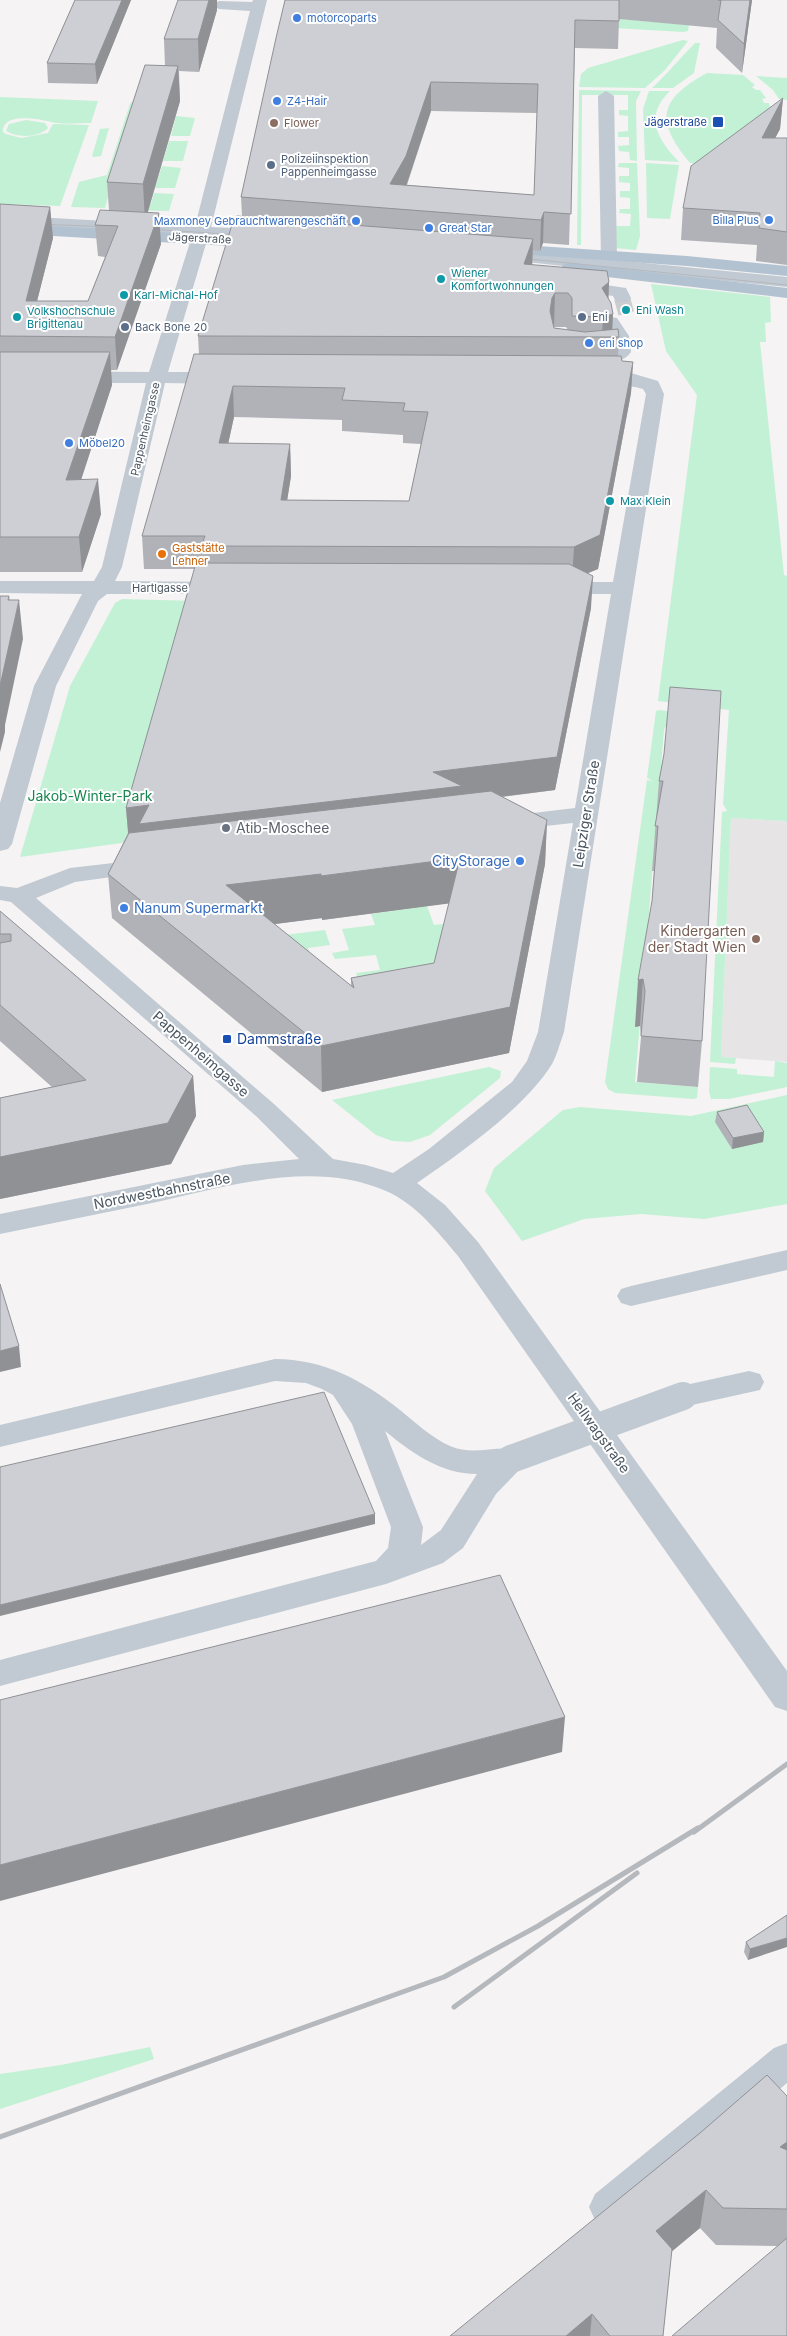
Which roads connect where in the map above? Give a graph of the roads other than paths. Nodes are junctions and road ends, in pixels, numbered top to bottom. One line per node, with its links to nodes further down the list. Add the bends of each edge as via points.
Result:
1 (259, 4): 2 (street); 7 (street, Pappenheimgasse)
2 (219, 5)
3 (606, 96): 10 (street)
4 (0, 212): 7 (main road, Jägerstraße)
5 (0, 220): 7 (street, Jägerstraße)
6 (0, 228): 7 (main road, Jägerstraße)
7 (202, 230): 8 (main road, Jägerstraße); 22 (street, Pappenheimgasse)
8 (282, 237)
9 (477, 253): 11 (main road)
10 (608, 257): 11 (main road); 12 (main road, via 679,260)
11 (590, 262): 13 (street); 14 (street); 15 (main road)
12 (787, 272)
13 (787, 282)
14 (591, 288): 16 (street, via 620,292); 17 (street); 18 (street)
15 (787, 293)
16 (622, 298)
17 (581, 302)
18 (600, 304)
19 (619, 324): 20 (street, via 622,352 603,359)
20 (567, 358)
21 (0, 377): 22 (street)
22 (157, 377): 23 (street); 26 (street, Pappenheimgasse, via 112,567)
23 (243, 378)
24 (578, 380): 29 (street, Leipziger Straße, via 645,382 651,385 655,394)
25 (0, 587): 26 (street, Hartlgasse)
26 (101, 588): 27 (street, Hartlgasse); 32 (street, Pappenheimgasse, via 89,598 45,686)
27 (245, 588)
28 (531, 588): 29 (street)
29 (621, 588): 30 (street, Leipziger Straße)
30 (586, 814): 31 (street); 36 (street, Leipziger Straße, via 551,1032 540,1062 521,1088 439,1155)
31 (487, 825)
32 (0, 844)
33 (169, 863): 34 (street, via 70,875)
34 (9, 894): 35 (street, Pappenheimgasse, via 265,1110)
35 (326, 1169): 36 (street, via 368,1175); 37 (street, Nordwestbahnstraße, via 293,1168 222,1179)
36 (396, 1184): 46 (street, Hellwagstraße, via 436,1210 468,1249)
37 (0, 1224)
38 (787, 1260): 39 (street)
39 (631, 1296)
40 (749, 1382): 43 (street, bridge, via 682,1396)
41 (338, 1384): 42 (street, via 318,1374 275,1370); 43 (street, via 375,1406 419,1444 439,1455 473,1463); 44 (street, via 366,1421 407,1527 407,1544 401,1557)
42 (0, 1436)
43 (511, 1459): 44 (street, via 486,1486 452,1539 432,1554)
44 (386, 1571): 45 (street)
45 (0, 1673)
46 (787, 1697)
47 (787, 2060): 48 (street)
48 (581, 2230)

